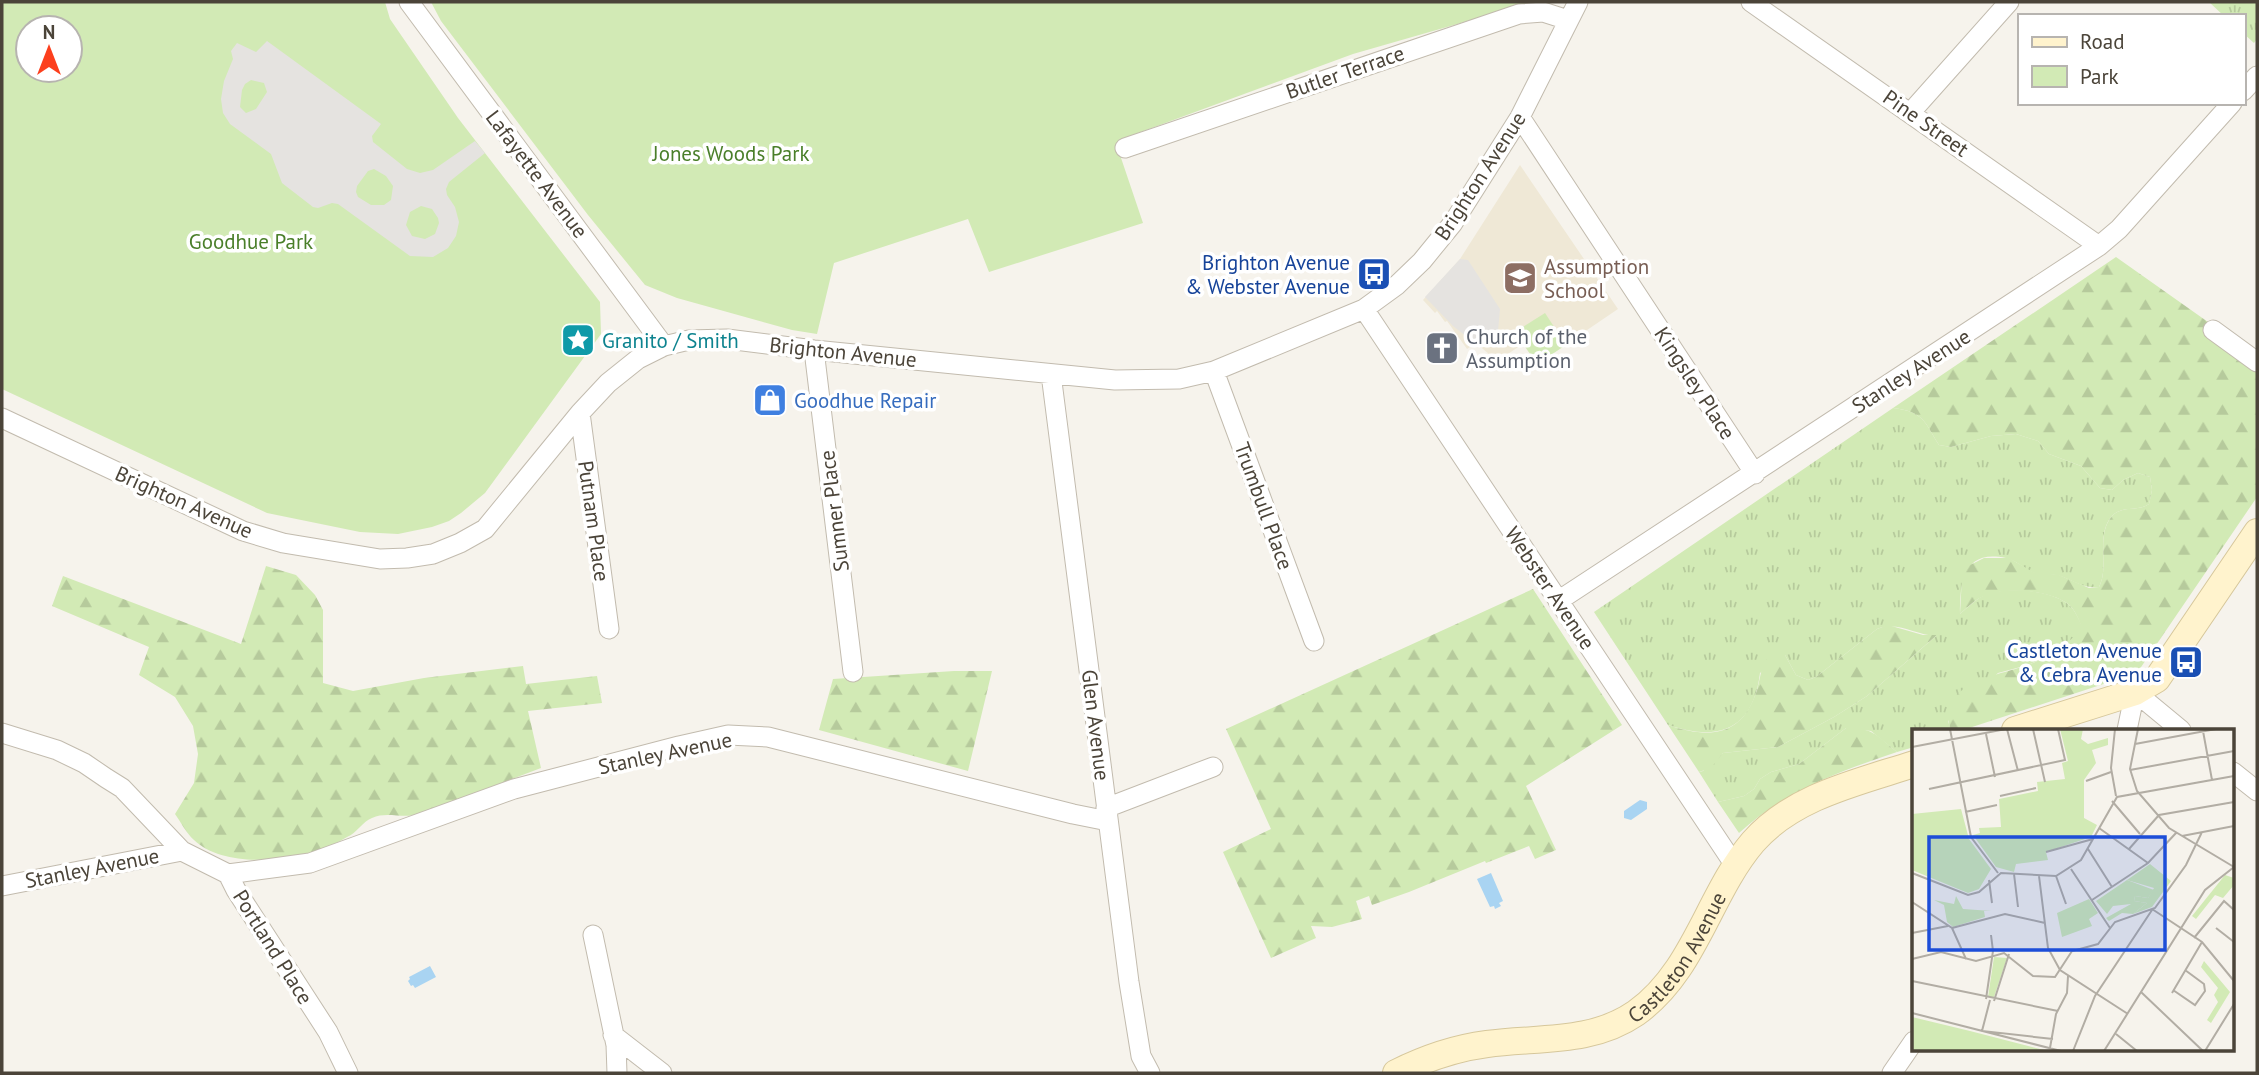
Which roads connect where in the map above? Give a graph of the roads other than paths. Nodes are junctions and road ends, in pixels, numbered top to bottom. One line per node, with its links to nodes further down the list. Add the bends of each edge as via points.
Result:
1 (409, 2): 15 (street, Lafayette Avenue)
2 (1578, 2): 5 (street, Brighton Avenue)
3 (1751, 2): 9 (street, Pine Street)
4 (2010, 2): 9 (street)
5 (1568, 20): 10 (street, Brighton Avenue); 11 (street, Butler Terrace, via 1543,12 1519,14)
6 (2257, 76): 7 (street)
7 (2245, 89)
8 (2230, 105): 12 (street, Stanley Avenue)
9 (1911, 112): 12 (street, Pine Street)
10 (1520, 117): 13 (street, Brighton Avenue, via 1427,256); 22 (street, Kingsley Place)
11 (1125, 148)
12 (2099, 246): 22 (street, Stanley Avenue)
13 (1364, 309): 18 (street, Brighton Avenue); 24 (street, Webster Avenue)
14 (2213, 330): 17 (street)
15 (664, 346): 16 (street, Brighton Avenue, via 727,339); 20 (street, Brighton Avenue, via 638,359)
16 (814, 350): 19 (street, Brighton Avenue); 27 (street, Sumner Place)
17 (2257, 362)
18 (1214, 371): 19 (street, Brighton Avenue, via 1153,380); 26 (street, Trumbull Place)
19 (1051, 374): 37 (street, Glen Avenue)
20 (580, 412): 21 (street, Brighton Avenue, via 485,529 433,554 380,559 243,531); 25 (street, Putnam Place)
21 (2, 418)
22 (1755, 474): 24 (street, Stanley Avenue)
23 (2257, 532): 28 (street, via 2157,679)
24 (1558, 601): 39 (street, Webster Avenue)
25 (609, 629)
26 (1314, 640)
27 (853, 672)
28 (2135, 692): 29 (street); 30 (street); 31 (street)
29 (2018, 729)
30 (2127, 729)
31 (2180, 729)
32 (2, 733): 38 (street, Portland Place, via 84,763 122,788)
33 (1912, 765): 39 (street, Castleton Avenue, via 1794,810 1763,832)
34 (1213, 767): 37 (street)
35 (2234, 773): 36 (street)
36 (2257, 792)
37 (1107, 814): 40 (street, Stanley Avenue, via 1080,816 768,737 728,735 514,789 310,863); 48 (street, Glen Avenue, via 1141,1056)
38 (182, 851): 40 (street, Portland Place); 41 (street, Stanley Avenue)
39 (1736, 867): 49 (street, Castleton Avenue, via 1678,969 1656,995 1627,1018 1585,1035 1474,1046)
40 (228, 874): 45 (street, Portland Place, via 328,1032)
41 (2, 886)
42 (593, 935): 43 (street)
43 (614, 1035): 46 (street); 47 (street)
44 (1912, 1044): 50 (street)
45 (348, 1073)
46 (617, 1073)
47 (662, 1073)
48 (1150, 1073)
49 (1396, 1073)
50 (1892, 1073)

